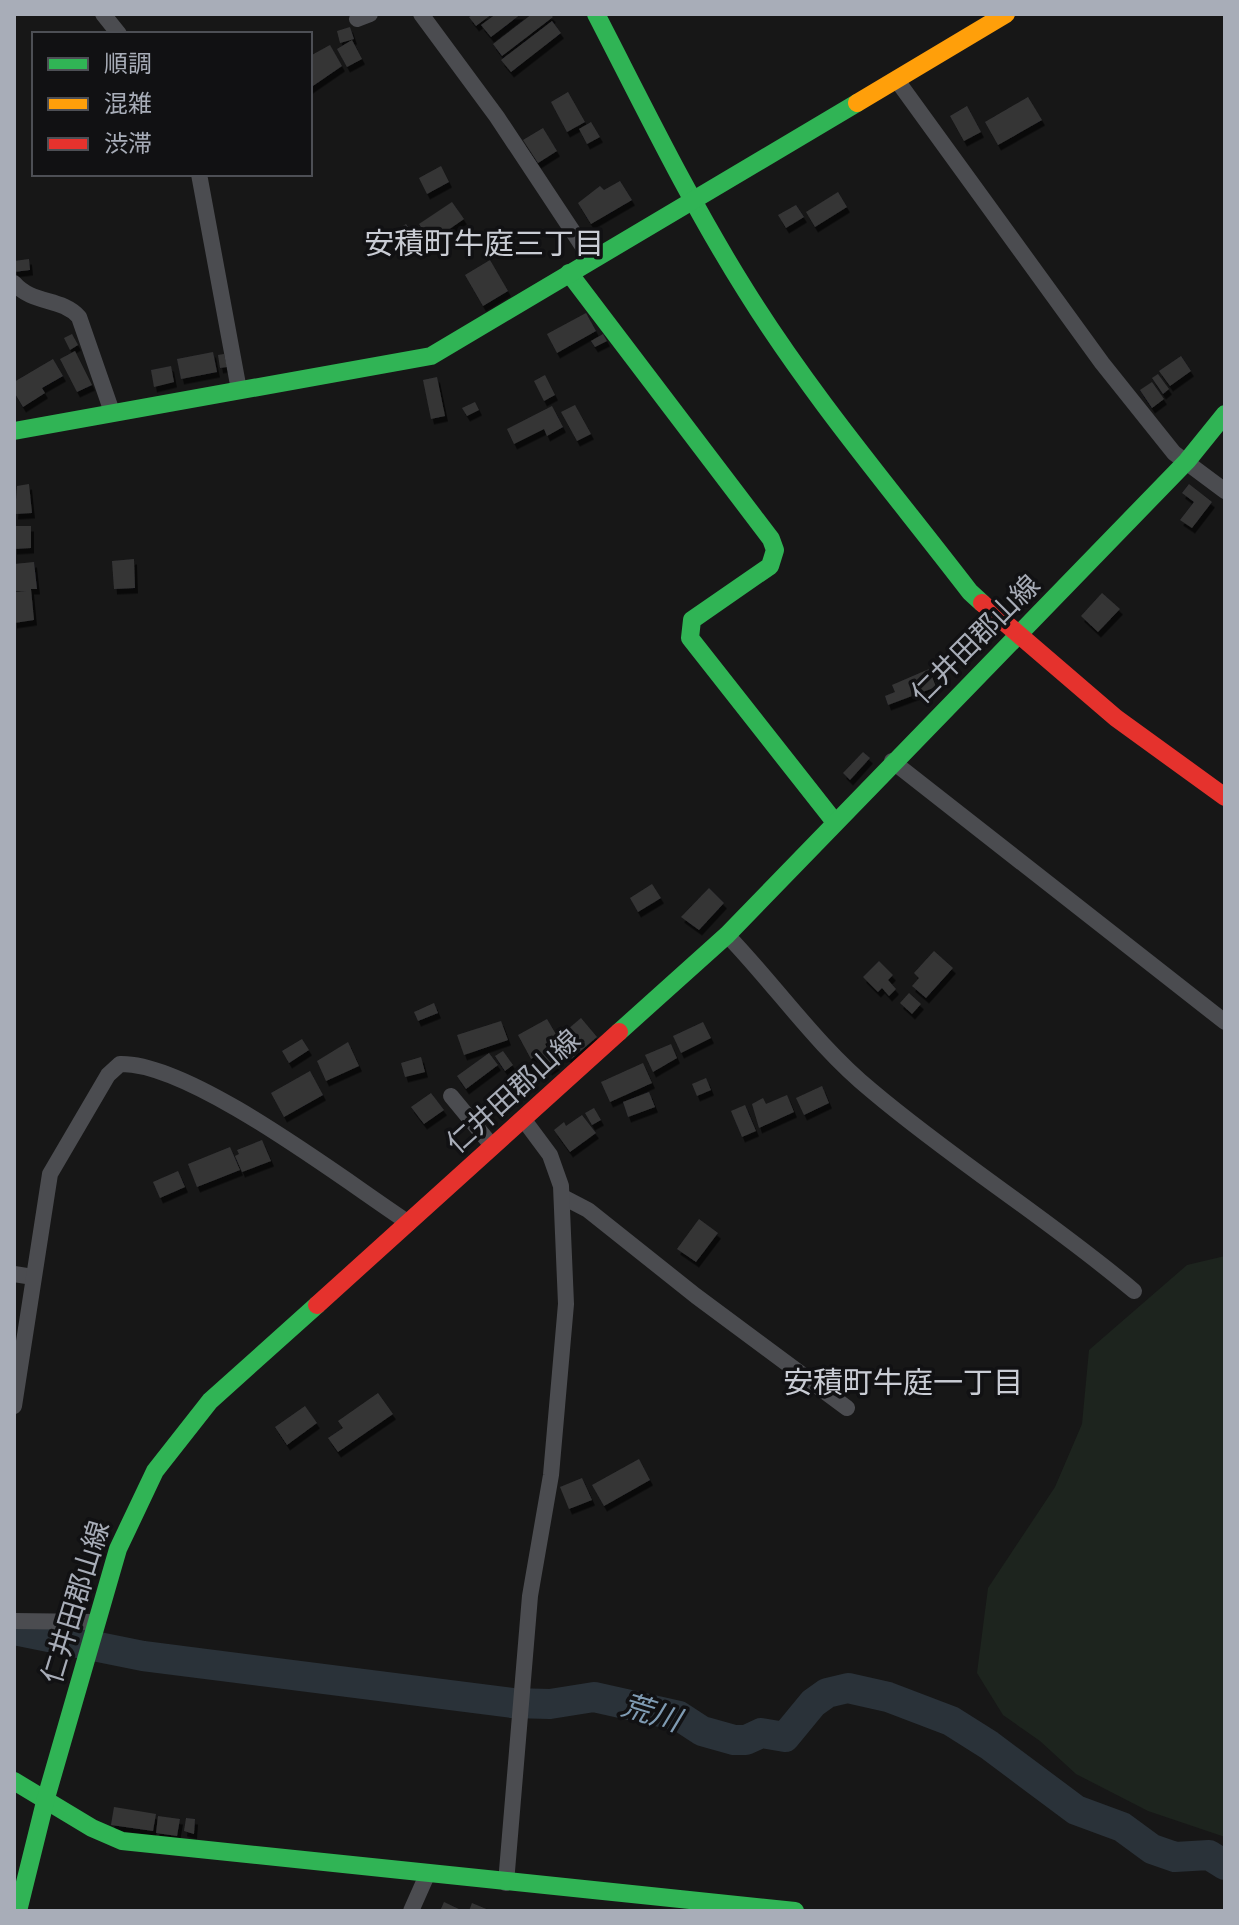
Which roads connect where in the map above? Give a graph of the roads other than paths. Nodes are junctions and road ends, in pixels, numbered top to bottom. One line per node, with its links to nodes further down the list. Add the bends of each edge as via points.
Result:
1 (103, 14): 5 (street)
2 (421, 14): 9 (street)
3 (596, 14): 8 (street)
4 (1006, 14): 6 (street)
5 (117, 32)
6 (896, 79): 8 (street); 16 (street, via 1102,363 1174,453)
7 (199, 176): 12 (street)
8 (692, 201): 9 (street); 18 (street, via 804,376 970,592)
9 (591, 259): 10 (street)
10 (569, 273): 12 (street, via 431,356); 21 (street, via 771,539 775,550 770,566 692,620 690,638)
11 (14, 283): 13 (street, via 27,296 68,307 79,317)
12 (239, 390): 13 (street)
13 (112, 412): 15 (street)
14 (1225, 414): 16 (street, 仁井田郡山線)
15 (14, 431)
16 (1187, 461): 17 (street); 18 (street, 仁井田郡山線)
17 (1225, 491)
18 (1019, 636): 19 (street, 仁井田郡山線); 20 (street, via 1116,718)
19 (892, 761): 21 (street, 仁井田郡山線); 23 (street)
20 (1225, 797)
21 (834, 821): 22 (street, 仁井田郡山線)
22 (727, 935): 25 (street, 仁井田郡山線); 31 (street, via 873,1093)
23 (1225, 1022)
24 (451, 1096): 26 (street)
25 (524, 1120): 26 (street, 仁井田郡山線); 27 (street, via 555,1163)
26 (493, 1147): 28 (street, 仁井田郡山線)
27 (563, 1197): 33 (street, via 588,1210); 39 (street, via 566,1304 560,1397 530,1596)
28 (409, 1223): 30 (street, via 209,1092 149,1068 120,1064 108,1075 53,1167); 35 (street, 仁井田郡山線, via 229,1382 173,1447 139,1497)
29 (14, 1274): 30 (street)
30 (33, 1277): 32 (street)
31 (1134, 1291)
32 (14, 1406)
33 (847, 1408)
34 (14, 1621): 35 (street)
35 (97, 1622): 37 (street, 仁井田郡山線)
36 (14, 1781): 37 (street)
37 (46, 1798): 38 (street, via 95,1831 122,1841); 40 (street, 仁井田郡山線)
38 (427, 1875): 39 (street); 41 (street)
39 (506, 1883): 42 (street)
40 (18, 1911)
41 (411, 1911)
42 (795, 1911)

